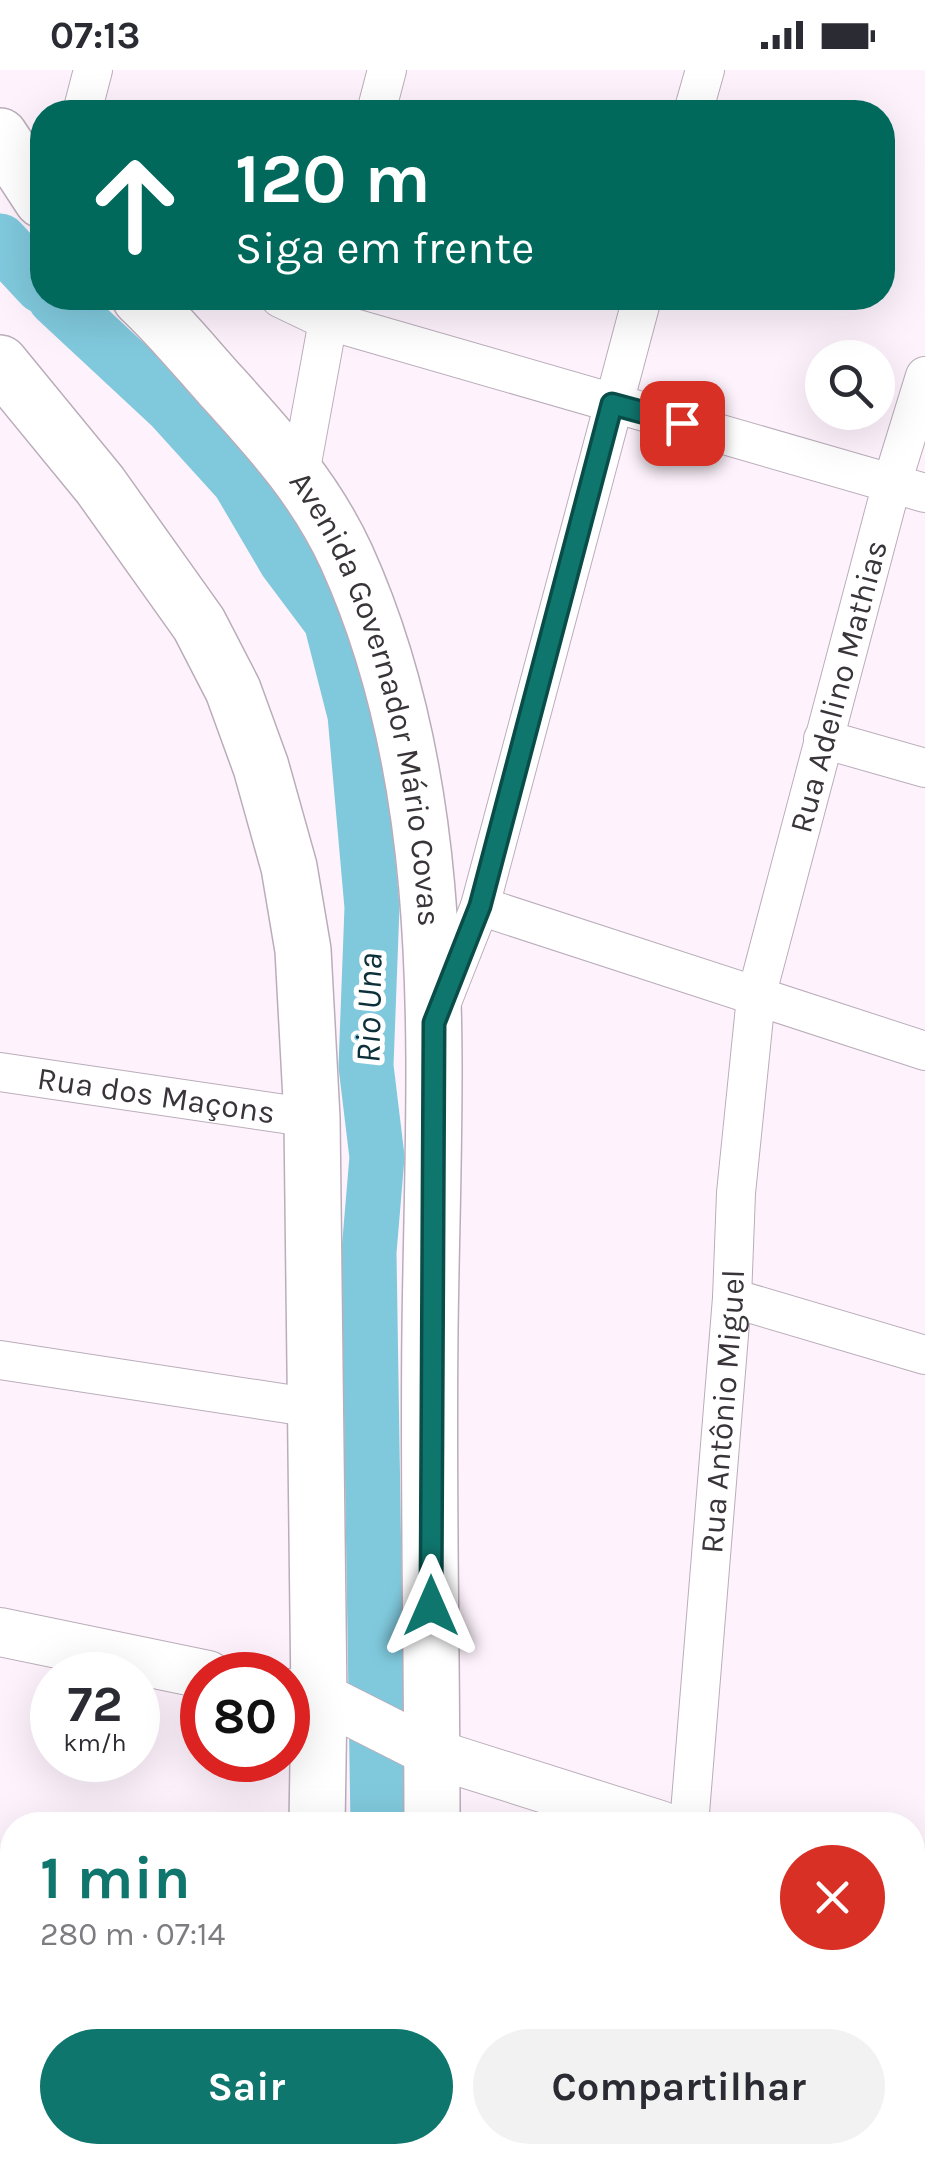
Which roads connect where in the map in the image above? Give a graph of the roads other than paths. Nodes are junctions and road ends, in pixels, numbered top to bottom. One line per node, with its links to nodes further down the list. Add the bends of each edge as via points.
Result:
1 (93, 70): 4 (street)
2 (387, 70): 5 (street)
3 (705, 70): 6 (street)
4 (85, 100)
5 (379, 100)
6 (696, 100)
7 (0, 136): 8 (highway)
8 (30, 182)
9 (151, 310): 16 (highway, Avenida Governador Mário Covas)
10 (329, 310): 16 (street)
11 (332, 310): 15 (street)
12 (639, 310): 15 (street)
13 (0, 364): 25 (highway, via 160,565 233,690 289,867 303,950)
14 (925, 376): 17 (street, Rua Adelino Mathias)
15 (612, 404): 17 (street); 20 (street)
16 (300, 474): 22 (highway, Avenida Governador Mário Covas, via 379,634 407,736 426,858)
17 (909, 488): 18 (street, Rua Adelino Mathias)
18 (823, 738): 19 (street); 21 (street, Rua Adelino Mathias)
19 (925, 768)
20 (480, 906): 21 (street); 22 (street)
21 (756, 996): 23 (street); 26 (street, Rua Antônio Miguel)
22 (434, 1023): 33 (highway, Avenida Governador Mário Covas, via 430,1385)
23 (925, 1050)
24 (0, 1072): 25 (street, Rua dos Maçons)
25 (312, 1118): 29 (highway)
26 (732, 1298): 27 (street); 37 (street, Rua Antônio Miguel)
27 (925, 1355)
28 (0, 1360): 29 (street)
29 (314, 1408): 32 (highway)
30 (0, 1632): 31 (street)
31 (180, 1669)
32 (314, 1699): 33 (street); 34 (highway)
33 (413, 1744): 35 (highway, Avenida Governador Mário Covas); 36 (street)
34 (317, 1812)
35 (429, 1812)
36 (620, 1812)
37 (690, 1812)

